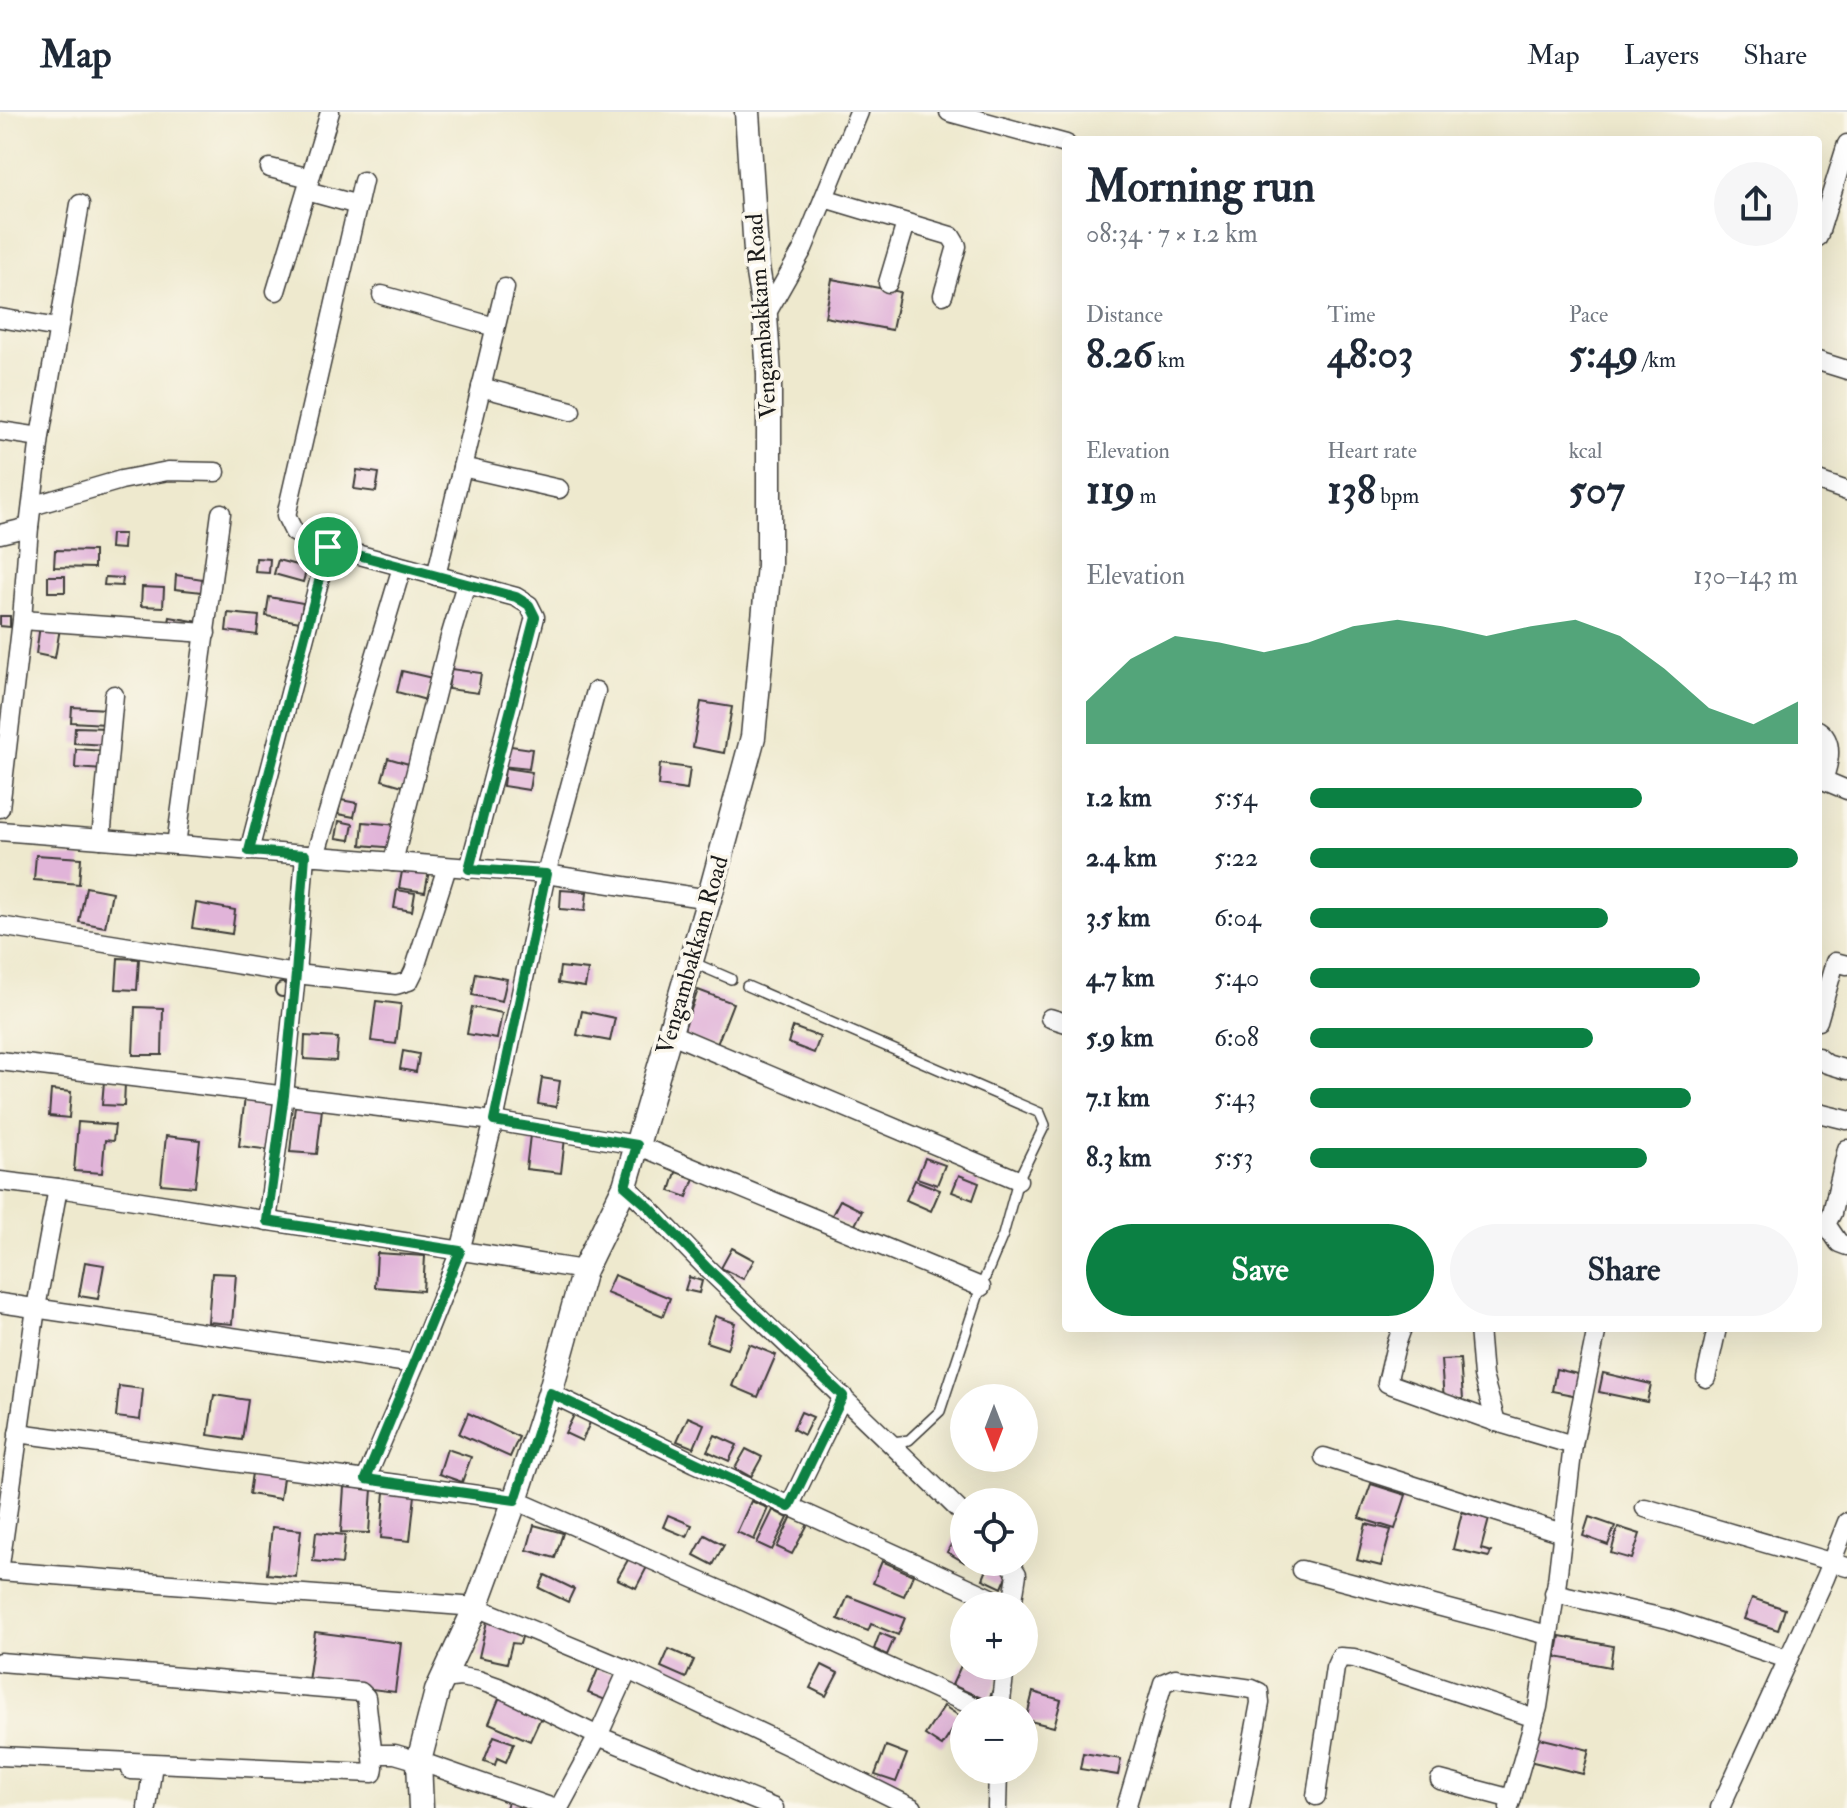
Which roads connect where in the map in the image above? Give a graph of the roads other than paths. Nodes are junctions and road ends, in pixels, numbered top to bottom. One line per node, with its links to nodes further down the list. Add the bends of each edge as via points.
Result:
1 (330, 112): 9 (street)
2 (747, 112): 20 (main road, Vengambakkam Road)
3 (859, 112): 10 (street)
4 (949, 112): 5 (street)
5 (1062, 143)
6 (1847, 144): 14 (street)
7 (270, 168): 9 (street)
8 (363, 181): 12 (street)
9 (308, 185): 12 (street); 17 (street)
10 (824, 198): 13 (street); 20 (street, via 803,249)
11 (80, 204): 23 (street)
12 (358, 205): 39 (street, via 286,516 294,532)
13 (906, 223): 15 (street); 19 (street, via 955,241)
14 (1822, 224)
15 (888, 283)
16 (505, 288): 22 (street)
17 (276, 291)
18 (382, 295): 22 (street)
19 (943, 295)
20 (765, 316): 60 (main road, Vengambakkam Road, via 769,565 753,737)
21 (0, 318): 23 (street)
22 (495, 327): 26 (street)
23 (58, 328): 29 (street)
24 (1822, 362): 25 (street)
25 (1847, 370)
26 (481, 387): 27 (street); 30 (street)
27 (571, 411)
28 (0, 431): 29 (street)
29 (40, 437): 35 (street)
30 (462, 467): 33 (street); 41 (street)
31 (216, 472): 35 (street, via 168,471)
32 (1822, 482): 34 (street)
33 (559, 489)
34 (1847, 491)
35 (32, 506): 37 (street)
36 (221, 513): 44 (street)
37 (29, 527): 38 (street); 43 (street)
38 (0, 534)
39 (328, 547): 40 (street); 54 (street)
40 (402, 567): 41 (street); 55 (street)
41 (436, 576): 42 (street)
42 (466, 584): 56 (street); 58 (street, via 516,597 535,617)
43 (22, 620): 44 (street); 47 (street)
44 (206, 633): 53 (street)
45 (596, 691): 59 (street)
46 (114, 695): 52 (street)
47 (5, 722): 50 (street)
48 (1822, 732): 49 (street, via 1829,765 1823,780)
49 (1847, 790)
50 (0, 808)
51 (0, 831): 52 (street)
52 (101, 839): 53 (street)
53 (176, 845): 54 (street)
54 (249, 851): 55 (street)
55 (310, 856): 56 (street); 64 (street)
56 (393, 862): 57 (street)
57 (447, 867): 58 (street); 64 (street, via 409,981 396,985)
58 (469, 869): 59 (street)
59 (546, 874): 60 (street); 75 (street)
60 (709, 899): 62 (main road, Vengambakkam Road)
61 (0, 926): 64 (street)
62 (691, 961): 65 (lane); 68 (main road, Vengambakkam Road)
63 (1847, 965): 67 (street, via 1835,962)
64 (296, 974): 72 (street)
65 (731, 979)
66 (747, 986): 78 (lane, via 1040,1113 1045,1125)
67 (1822, 1007)
68 (669, 1033): 76 (main road, Vengambakkam Road); 78 (street)
69 (1822, 1060): 71 (street)
70 (0, 1061): 72 (street)
71 (1847, 1070)
72 (284, 1095): 75 (street); 82 (street)
73 (1822, 1114): 74 (street)
74 (1847, 1120)
75 (494, 1121): 76 (street); 85 (street)
76 (637, 1145): 80 (main road, Vengambakkam Road); 87 (street)
77 (1847, 1149): 83 (street, via 1832,1213)
78 (1018, 1180): 87 (lane)
79 (0, 1181): 81 (street)
80 (625, 1186): 86 (main road, Vengambakkam Road); 97 (street)
81 (58, 1188): 82 (street); 89 (street)
82 (267, 1221): 85 (street)
83 (1822, 1222): 84 (street)
84 (1847, 1246)
85 (460, 1251): 86 (street); 94 (street)
86 (584, 1270): 96 (main road, Vengambakkam Road)
87 (981, 1287): 100 (lane, via 940,1411 909,1440)
88 (0, 1303): 89 (street)
89 (36, 1308): 94 (street); 99 (street)
90 (1401, 1332): 98 (street, via 1387,1383)
91 (1479, 1332): 98 (street, via 1483,1376)
92 (1596, 1332): 101 (street)
93 (1716, 1332): 95 (street)
94 (415, 1364): 104 (street)
95 (1706, 1378)
96 (550, 1393): 105 (main road, Vengambakkam Road); 107 (street)
97 (843, 1396): 100 (street); 107 (street)
98 (1496, 1422): 101 (street)
99 (18, 1433): 103 (street); 104 (street)
100 (890, 1442): 106 (street)
101 (1573, 1445): 110 (street)
102 (1324, 1457): 110 (street)
103 (7, 1464): 111 (street)
104 (366, 1479): 105 (street)
105 (515, 1500): 117 (main road, Vengambakkam Road); 123 (street)
106 (950, 1501)
107 (789, 1507): 115 (street)
108 (1645, 1508): 112 (street)
109 (1847, 1522): 112 (street)
110 (1562, 1533): 116 (street)
111 (0, 1565)
112 (1839, 1565): 119 (street)
113 (1301, 1570): 118 (street)
114 (0, 1571): 117 (street)
115 (980, 1592)
116 (1554, 1593): 118 (street); 119 (street, via 1668,1619)
117 (476, 1607): 121 (street); 122 (main road, Vengambakkam Road)
118 (1548, 1635): 124 (street)
119 (1787, 1659): 141 (street)
120 (0, 1662): 126 (street, via 361,1692)
121 (628, 1670): 125 (street); 137 (street)
122 (442, 1679): 125 (street, via 488,1684); 128 (main road, Vengambakkam Road)
123 (951, 1696)
124 (1535, 1718): 131 (street, via 1340,1657); 132 (street)
125 (598, 1736): 135 (street); 136 (street)
126 (373, 1754): 127 (street, via 373,1773); 128 (street)
127 (0, 1759): 133 (street, via 152,1771)
128 (419, 1761): 134 (main road, Vengambakkam Road); 135 (street)
129 (1440, 1780): 132 (street)
130 (998, 1784): 138 (street)
131 (1316, 1796)
132 (1510, 1804)
133 (147, 1808)
134 (421, 1808)
135 (556, 1808)
136 (774, 1808)
137 (913, 1808)
138 (997, 1808)
139 (1126, 1808): 140 (street, via 1163,1683 1175,1678 1259,1692)
140 (1240, 1808)
141 (1720, 1808)

